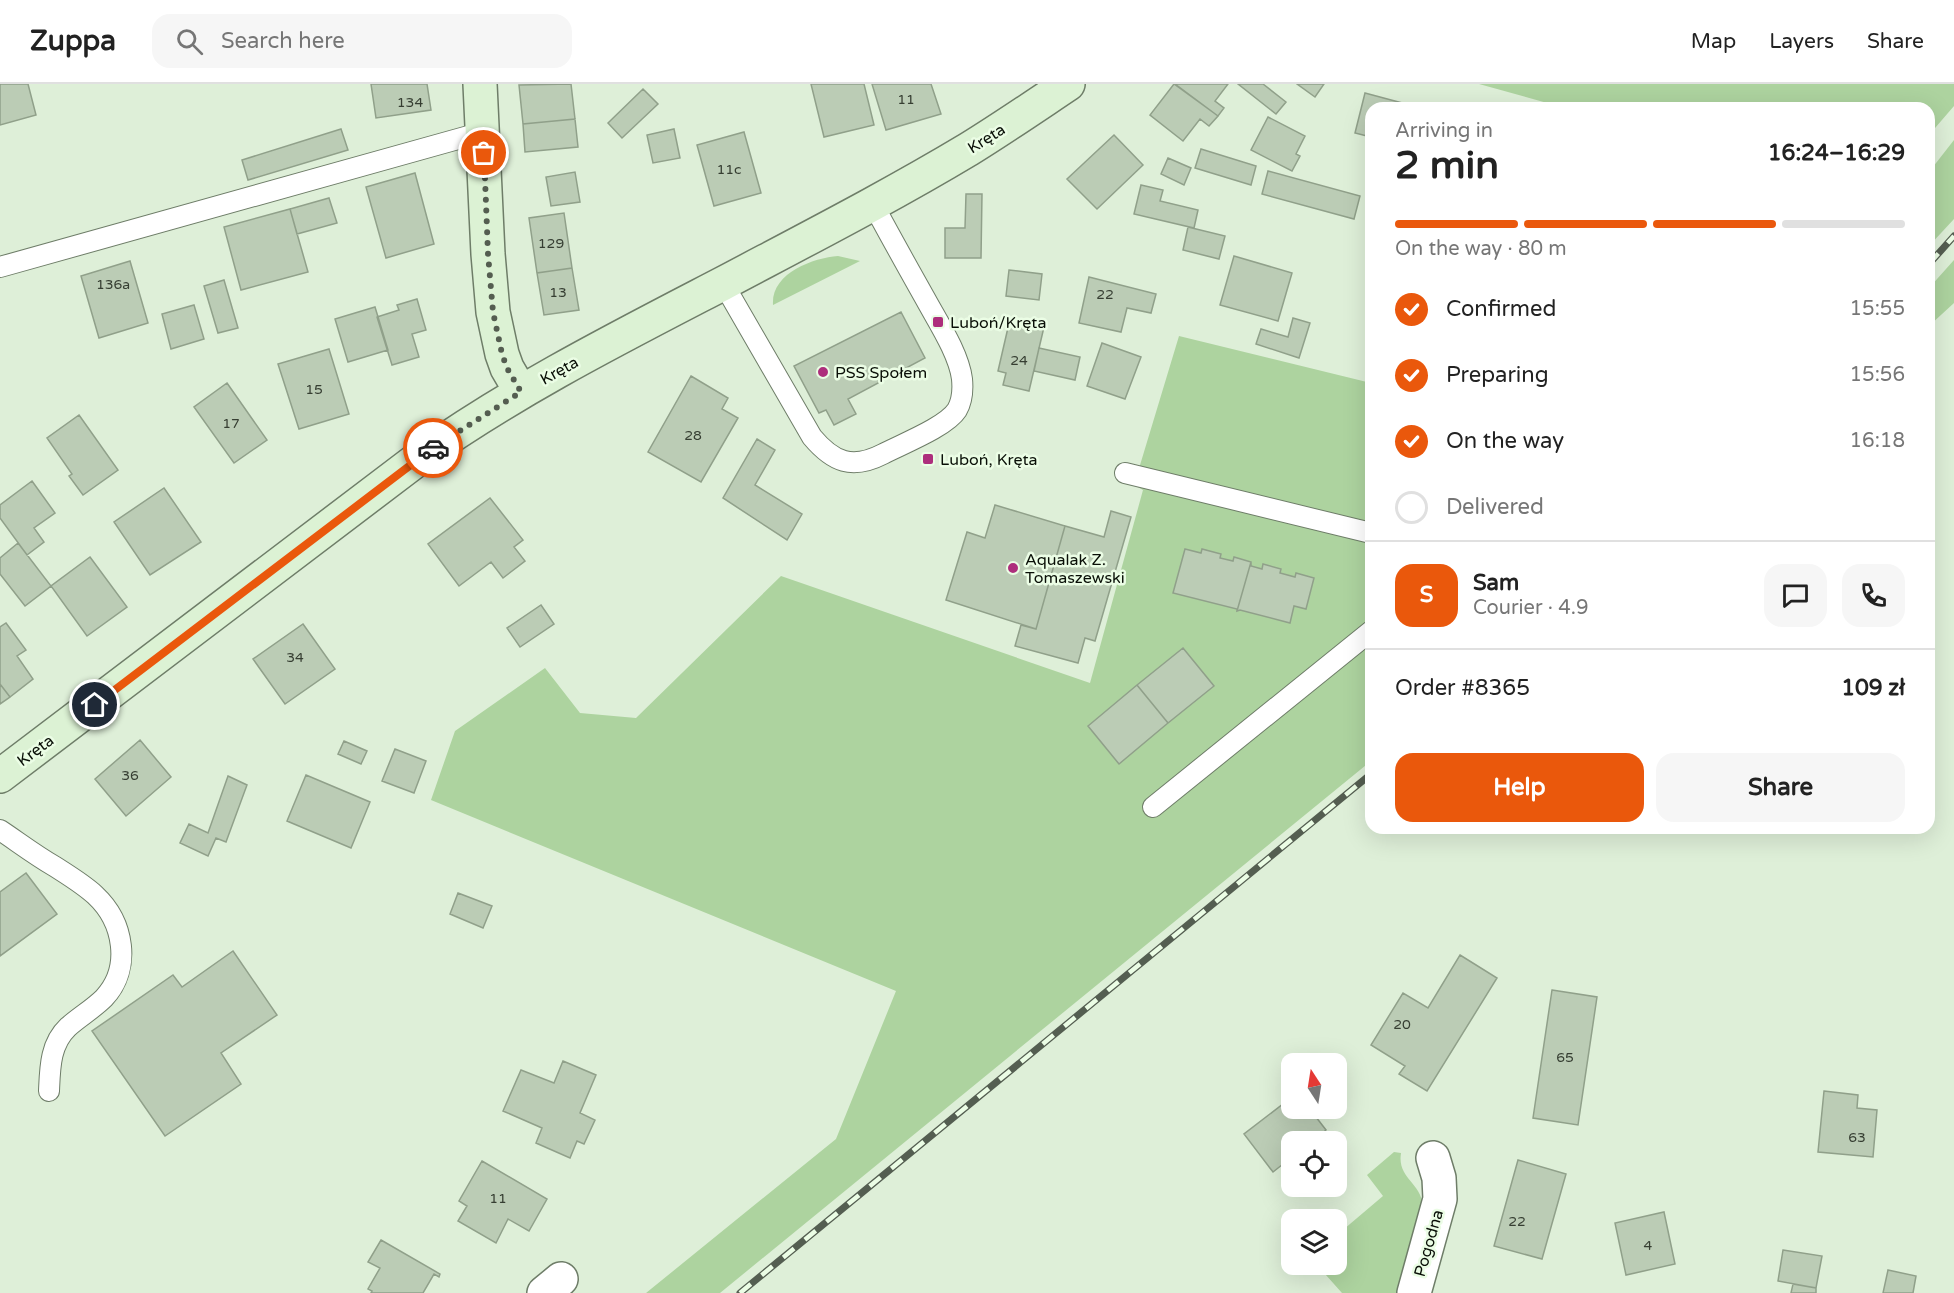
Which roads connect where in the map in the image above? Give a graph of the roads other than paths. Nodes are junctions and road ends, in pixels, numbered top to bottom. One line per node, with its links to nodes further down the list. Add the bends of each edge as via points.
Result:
1 (480, 84): 3 (street)
2 (1068, 84): 4 (street, Kręta, via 1002,129)
3 (483, 132): 5 (lane); 7 (street, via 493,312 502,354)
4 (873, 204): 6 (street, Kręta); 6 (lane, via 957,361 962,396 947,421 874,459 840,461 812,437)
5 (0, 267)
6 (723, 283): 7 (street, Kręta)
7 (521, 392): 11 (street, Kręta, via 419,458)
8 (1125, 473): 9 (lane)
9 (1365, 532)
10 (1365, 636): 12 (lane)
11 (0, 777)
12 (1153, 807)
13 (0, 830): 14 (lane, via 96,896 117,928 122,949 114,984 58,1039 52,1054)
14 (49, 1091)
15 (1433, 1158): 16 (street, Pogodna, via 1440,1198)
16 (1414, 1293)

